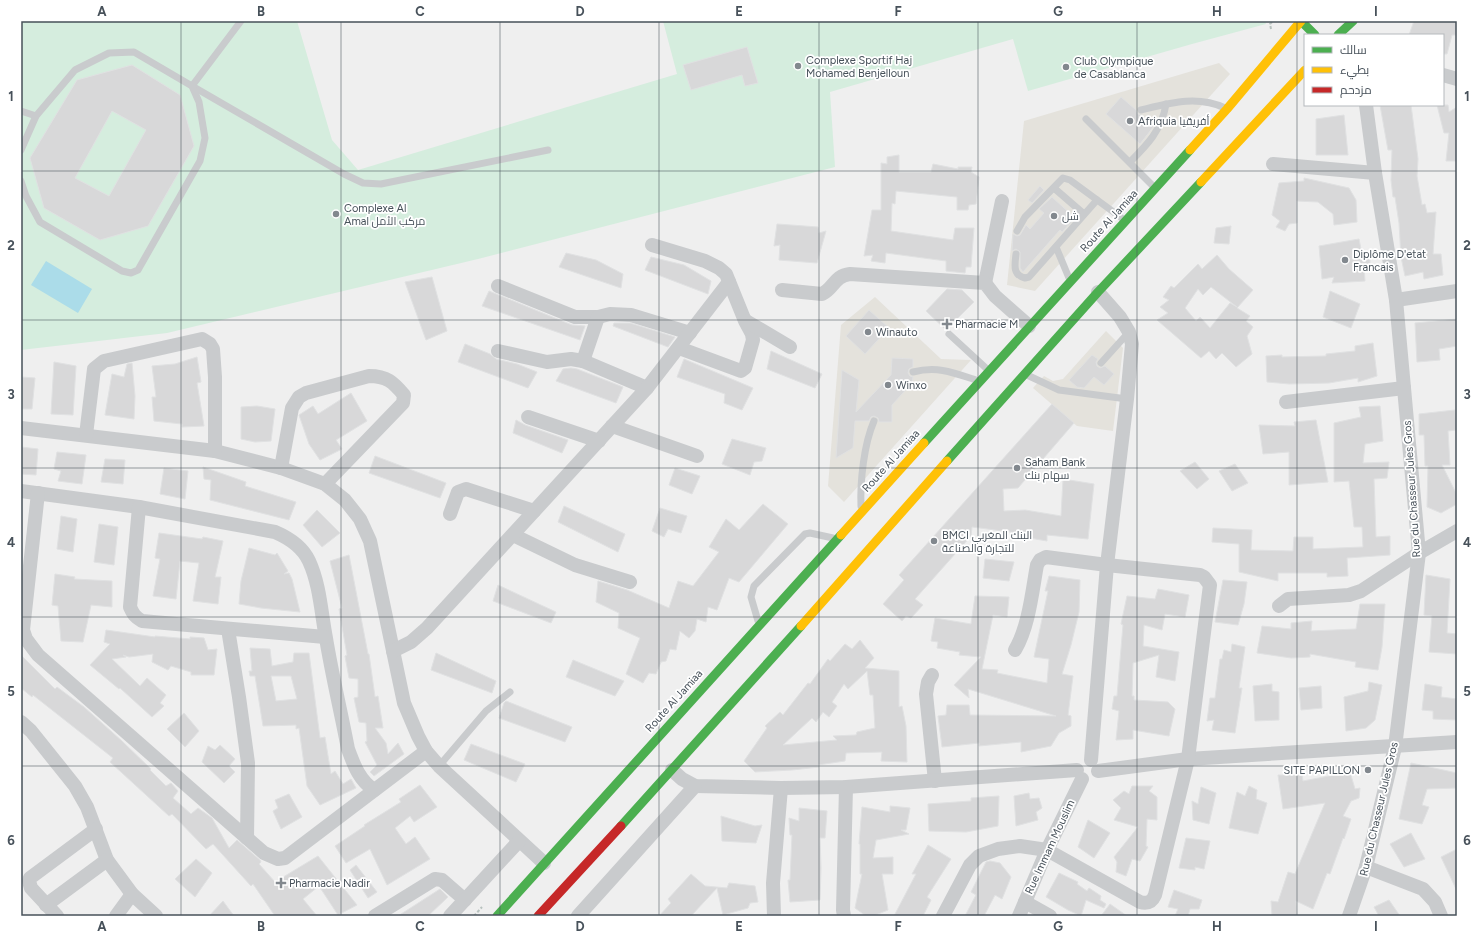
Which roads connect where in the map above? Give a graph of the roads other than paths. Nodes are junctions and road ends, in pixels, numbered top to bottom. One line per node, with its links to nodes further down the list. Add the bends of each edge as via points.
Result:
1 (241, 21): 9 (lane)
2 (1301, 21): 4 (main road); 12 (main road, Route Al Jamiaa)
3 (1353, 21): 5 (main road)
4 (1314, 34)
5 (1339, 34)
6 (1304, 71): 39 (main road)
7 (1444, 75): 8 (street)
8 (1457, 79)
9 (192, 86): 15 (lane, via 134,52 109,53 75,70); 18 (lane, via 363,183 381,184); 22 (lane, via 199,102 205,138 200,161 138,270 131,273 122,271 40,222)
10 (1166, 104): 12 (lane, via 1200,101); 13 (lane); 19 (lane, via 1162,122 1156,133)
11 (1366, 106): 21 (street, Rue du Chasseur Jules Gros)
12 (1227, 109): 24 (main road, Route Al Jamiaa)
13 (1141, 110)
14 (21, 111): 15 (lane)
15 (36, 116): 17 (lane)
16 (1086, 119): 19 (lane)
17 (21, 150)
18 (548, 150)
19 (1130, 162): 24 (lane)
20 (1273, 164): 21 (street)
21 (1375, 173): 40 (street, Rue du Chasseur Jules Gros)
22 (21, 181)
23 (1054, 188): 25 (lane, via 1063,178 1067,178); 27 (lane); 29 (lane, via 1025,217)
24 (1155, 188): 28 (main road, Route Al Jamiaa)
25 (1097, 200): 27 (lane); 28 (lane)
26 (1002, 201): 35 (street)
27 (1084, 214): 31 (lane)
28 (1125, 220): 33 (main road, Route Al Jamiaa)
29 (1017, 231)
30 (652, 245): 34 (street, via 705,261 726,274)
31 (1056, 247): 32 (lane, via 1033,273 1025,278 1017,275 1015,270); 33 (lane)
32 (1016, 254)
33 (1070, 281): 43 (main road, Route Al Jamiaa)
34 (729, 282): 42 (street); 45 (street)
35 (985, 283): 37 (street, via 850,274 840,276 822,294); 43 (street, via 995,296)
36 (498, 286): 41 (street, via 575,317)
37 (782, 290)
38 (1457, 291): 40 (street)
39 (1098, 292): 44 (street, via 1120,317); 54 (main road)
40 (1396, 300): 57 (street, Rue du Chasseur Jules Gros)
41 (598, 317): 45 (street, via 610,314 631,315); 50 (street)
42 (745, 321): 47 (street); 48 (street, via 753,340 741,371)
43 (1029, 326): 52 (main road, Route Al Jamiaa)
44 (1129, 332): 51 (lane); 58 (street, via 1132,344)
45 (690, 333): 48 (street)
46 (949, 334): 52 (lane)
47 (790, 347)
48 (679, 348): 56 (street)
49 (498, 351): 50 (street, via 547,362 572,358)
50 (584, 361): 56 (street)
51 (1101, 363)
52 (989, 370): 55 (main road, Route Al Jamiaa)
53 (913, 372): 55 (lane, via 939,369)
54 (1025, 374): 58 (lane, via 1059,390 1076,390); 97 (main road)
55 (980, 381): 74 (main road, Route Al Jamiaa)
56 (647, 388): 62 (street)
57 (1404, 388): 59 (street); 79 (street, Rue du Chasseur Jules Gros)
58 (1127, 399): 80 (street)
59 (1286, 402)
60 (528, 417): 65 (street)
61 (874, 421): 74 (lane, via 861,488)
62 (612, 426): 65 (street); 67 (street)
63 (21, 428): 64 (street)
64 (86, 435): 66 (street); 66 (street, via 94,369 97,365 104,360 202,339 213,349)
65 (598, 441): 73 (street)
66 (215, 451): 68 (street)
67 (697, 456)
68 (281, 468): 69 (street); 69 (street, via 292,408 299,397 369,376 378,376 396,385 404,395 403,403)
69 (325, 484): 87 (street, via 344,500 360,519 370,541)
70 (21, 491): 71 (street)
71 (38, 493): 72 (street); 105 (street, via 24,630 32,648)
72 (139, 507): 84 (street, via 130,607 132,614 142,621); 85 (street, via 275,532 287,537 298,545 309,559 321,603)
73 (534, 511): 75 (street, via 466,489 458,492); 77 (street)
74 (862, 511): 78 (main road, Route Al Jamiaa)
75 (450, 514)
76 (1457, 531): 79 (street)
77 (513, 535): 81 (street, via 576,565); 87 (street, via 420,635)
78 (837, 539): 83 (main road, Route Al Jamiaa); 83 (lane, via 805,534 754,586 751,597)
79 (1419, 553): 82 (street, via 1361,591 1349,595 1288,599); 92 (street, Rue du Chasseur Jules Gros)
80 (1107, 566): 86 (street, via 1046,557 1040,560 1022,638); 94 (street, via 1200,575 1208,580 1210,586); 96 (street)
81 (630, 582)
82 (1279, 606)
83 (759, 624): 109 (main road, Route Al Jamiaa)
84 (228, 629): 85 (street); 105 (street, via 248,762)
85 (326, 637): 103 (street, via 348,749 354,767 364,784)
86 (1015, 650)
87 (393, 651): 93 (street, via 404,703)
88 (932, 675): 99 (street, via 926,694)
89 (510, 692): 95 (lane, via 486,711)
90 (21, 722): 104 (street, via 75,786)
91 (1457, 742): 92 (street)
92 (1395, 747): 94 (street); 110 (street, Rue du Chasseur Jules Gros)
93 (426, 751): 95 (street); 103 (street)
94 (1188, 759): 96 (street); 107 (street, via 1155,895 1150,903 1140,902)
95 (439, 766): 106 (street)
96 (1094, 766): 98 (street, via 1085,760 1079,765)
97 (672, 770): 100 (street); 121 (main road)
98 (1080, 774): 99 (street); 107 (street, Rue Immam Mouslim)
99 (935, 781): 101 (street)
100 (695, 786): 102 (street); 122 (street)
101 (846, 787): 102 (street); 124 (street)
102 (781, 788): 123 (street, via 773,883)
103 (374, 790): 105 (street, via 285,858 271,857)
104 (96, 829): 108 (street); 114 (street, via 30,878 29,885)
105 (247, 838)
106 (519, 841): 109 (street); 112 (street)
107 (1047, 850): 113 (street, Rue Immam Mouslim); 125 (street, via 1020,846 998,848 979,856 970,865)
108 (106, 860): 111 (street); 114 (street)
109 (544, 863): 120 (main road, Route Al Jamiaa)
110 (1366, 867): 128 (street, Rue du Chasseur Jules Gros); 129 (street, via 1423,889 1436,902)
111 (132, 894): 116 (street); 117 (street)
112 (465, 900): 118 (street, via 442,880 435,879); 119 (street)
113 (1025, 902): 126 (street, Rue Immam Mouslim); 127 (street)
114 (46, 905): 115 (street)
115 (57, 916)
116 (116, 916)
117 (156, 916)
118 (375, 916)
119 (450, 916)
120 (498, 916)
121 (538, 916)
122 (578, 916)
123 (774, 916)
124 (844, 916)
125 (942, 916)
126 (1019, 916)
127 (1050, 916)
128 (1349, 916)
129 (1441, 916)

